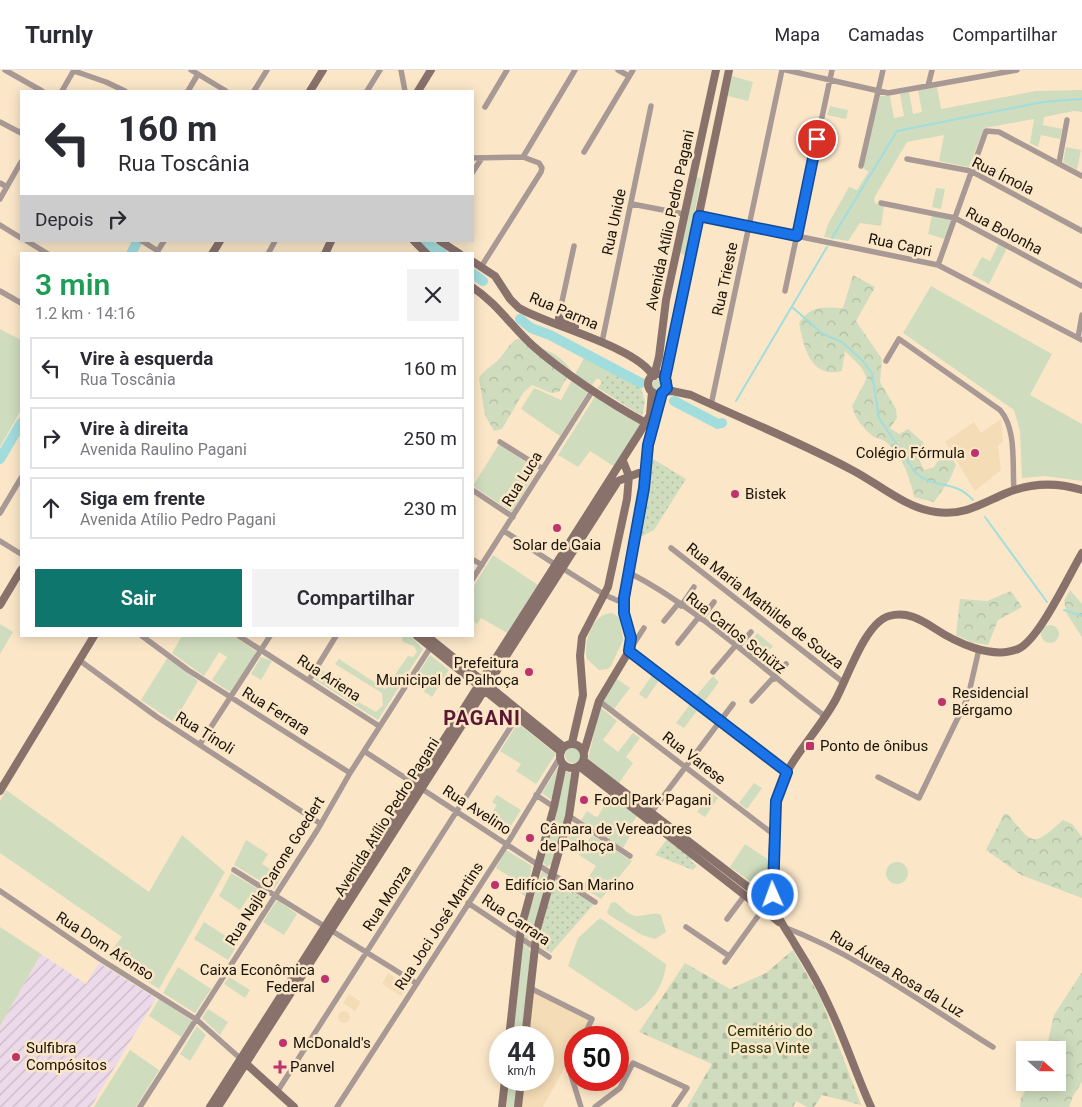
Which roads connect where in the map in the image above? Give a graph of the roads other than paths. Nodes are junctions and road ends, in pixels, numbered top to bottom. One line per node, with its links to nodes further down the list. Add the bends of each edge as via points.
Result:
1 (5, 70): 25 (street)
2 (74, 70): 26 (street); 27 (street)
3 (190, 70): 21 (street)
4 (267, 70): 30 (street)
5 (323, 70): 31 (main road)
6 (380, 70): 32 (street)
7 (401, 70): 33 (street)
8 (431, 70): 34 (main road)
9 (507, 70): 37 (street)
10 (575, 70): 43 (street)
11 (618, 70): 22 (street)
12 (633, 70): 22 (street)
13 (729, 70): 38 (main road, Avenida Atílio Pedro Pagani)
14 (784, 70): 23 (street); 64 (street, Rua Trieste)
15 (832, 70): 23 (street)
16 (883, 70): 35 (street)
17 (932, 70): 24 (street)
18 (1016, 70): 20 (street)
19 (715, 73): 38 (main road, via 724,80); 51 (main road, Avenida Atílio Pedro Pagani)
20 (982, 73): 24 (street)
21 (198, 74): 28 (street); 29 (street)
22 (629, 76): 42 (street)
23 (830, 80): 35 (street); 66 (street)
24 (928, 86): 35 (street, via 888,93)
25 (40, 90)
26 (63, 90)
27 (123, 90)
28 (189, 90)
29 (224, 90)
30 (255, 90)
31 (311, 90)
32 (368, 90)
33 (405, 90)
34 (419, 90)
35 (878, 91): 48 (street)
36 (651, 106): 59 (street, Rua Unide)
37 (485, 107)
38 (721, 109): 54 (main road, Avenida Atílio Pedro Pagani)
39 (1067, 120): 47 (street)
40 (0, 122): 41 (street)
41 (20, 132)
42 (584, 152)
43 (523, 157): 45 (street); 81 (street, via 539,163 542,172)
44 (474, 158): 45 (street)
45 (482, 158): 50 (street)
46 (907, 159): 52 (street, Rua Ímola)
47 (1058, 163): 52 (street, via 999,132 986,131); 53 (street)
48 (861, 166)
49 (19, 170): 56 (street)
50 (474, 171)
51 (693, 172): 54 (main road, via 702,171); 60 (main road, Avenida Atílio Pedro Pagani)
52 (971, 172): 62 (street); 65 (street, Rua Ímola)
53 (1082, 176)
54 (707, 177): 61 (main road, Avenida Atílio Pedro Pagani)
55 (0, 183): 56 (street)
56 (7, 187): 57 (street)
57 (0, 199)
58 (881, 203): 62 (street, Rua Bolonha)
59 (632, 204): 60 (street); 96 (street, Rua Unide)
60 (684, 214): 77 (main road, Avenida Atílio Pedro Pagani)
61 (699, 216): 64 (street, Rua Capri); 78 (main road, Avenida Atílio Pedro Pagani)
62 (955, 218): 80 (street); 82 (street, Rua Bolonha)
63 (0, 225): 67 (street)
64 (749, 226): 66 (street, Rua Capri); 104 (street, Rua Trieste)
65 (1082, 231)
66 (797, 236): 80 (street, Rua Capri); 84 (street)
67 (20, 237)
68 (29, 242): 73 (street)
69 (143, 242): 74 (street)
70 (415, 242): 75 (main road)
71 (442, 242): 76 (main road)
72 (574, 246): 94 (street)
73 (45, 252)
74 (157, 252)
75 (425, 252)
76 (457, 252)
77 (676, 252): 78 (main road, via 683,258); 87 (main road, Avenida Atílio Pedro Pagani)
78 (690, 256): 90 (main road, Avenida Atílio Pedro Pagani)
79 (474, 262): 81 (main road, Rua Parma)
80 (938, 265): 95 (street, Rua Capri)
81 (481, 267): 86 (main road, Rua Parma, via 495,276)
82 (1082, 286)
83 (474, 288): 89 (main road)
84 (785, 290)
85 (0, 291): 88 (street)
86 (508, 296): 89 (main road, via 500,304); 91 (main road, Rua Parma)
87 (666, 300): 90 (main road, via 674,299); 98 (main road, Avenida Atílio Pedro Pagani, via 659,357)
88 (20, 302)
89 (494, 303): 93 (main road)
90 (680, 305): 99 (main road, Avenida Atílio Pedro Pagani)
91 (519, 308): 93 (main road, via 513,310); 94 (main road, Rua Parma)
92 (1082, 315): 95 (street)
93 (508, 320): 100 (main road, via 535,347)
94 (558, 322): 96 (main road, Rua Parma)
95 (1080, 339)
96 (602, 342): 98 (main road, Rua Parma, via 645,367)
97 (886, 361): 112 (street, via 899,339 1000,410 1010,428)
98 (653, 376): 99 (main road); 101 (main road, via 649,382)
99 (665, 378): 102 (main road, via 667,388); 103 (main road)
100 (593, 390): 105 (main road); 108 (street, Rua Luca)
101 (652, 392): 102 (main road); 105 (main road, Avenida Atílio Pedro Pagani, via 651,410)
102 (662, 393): 103 (main road, via 672,391); 109 (main road)
103 (691, 395): 104 (main road)
104 (711, 405): 112 (main road, via 840,464 911,504 935,512 968,511)
105 (646, 422): 107 (main road, Avenida Atílio Pedro Pagani)
106 (500, 442): 108 (street)
107 (623, 460): 110 (main road); 124 (main road, Avenida Atílio Pedro Pagani)
108 (543, 469): 116 (street, Rua Luca)
109 (644, 471): 110 (main road, Avenida Atílio Pedro Pagani); 126 (main road, via 644,488)
110 (629, 476): 124 (main road, Avenida Atílio Pedro Pagani, via 618,481); 129 (main road, via 627,499)
111 (20, 480): 115 (street)
112 (1014, 490): 113 (main road, via 1050,484)
113 (1082, 490)
114 (474, 491): 116 (street)
115 (0, 513)
116 (513, 517): 117 (street, Rua Luca)
117 (504, 531): 123 (street, Rua Luca); 124 (street)
118 (0, 541): 120 (street)
119 (671, 548): 155 (street, Rua Maria Mathilde de Souza)
120 (20, 553)
121 (1082, 553): 147 (main road, via 1039,629 1027,643 1011,652)
122 (474, 560): 123 (street)
123 (482, 565): 127 (street, Rua Luca)
124 (559, 567): 129 (street); 156 (main road, Avenida Atílio Pedro Pagani)
125 (20, 572): 132 (main road)
126 (628, 572): 131 (main road); 133 (street, Rua Carlos Schütz)
127 (474, 577)
128 (694, 587): 133 (street)
129 (605, 595): 131 (street); 166 (main road, via 587,624 581,643 583,695)
130 (714, 602): 134 (street)
131 (623, 603): 149 (main road, via 630,632)
132 (0, 605)
133 (679, 605): 134 (street, Rua Carlos Schütz); 135 (street)
134 (699, 619): 145 (street); 146 (street, Rua Carlos Schütz)
135 (664, 621)
136 (644, 628): 149 (street)
137 (751, 632): 146 (street)
138 (93, 637): 150 (main road)
139 (143, 637): 157 (street, Rua Ferrara)
140 (241, 637): 148 (street, Rua Ariena)
141 (269, 637): 148 (street)
142 (335, 637): 154 (street)
143 (420, 637): 144 (main road)
144 (432, 641): 156 (main road); 164 (street, Rua Najla Carone Goedert)
145 (678, 643)
146 (737, 646): 152 (street); 153 (street, Rua Carlos Schütz)
147 (979, 649): 155 (main road, via 954,640 910,615 894,615 880,621 869,634); 174 (street, via 968,697 919,798)
148 (261, 650): 154 (street, Rua Ariena); 157 (street)
149 (629, 651): 158 (main road); 163 (street)
150 (79, 660): 165 (street, Rua Tínoli, via 152,714); 175 (main road)
151 (786, 664): 153 (street)
152 (713, 672)
153 (774, 678): 159 (street); 162 (street, Rua Carlos Schütz)
154 (309, 680): 164 (street, Rua Ariena)
155 (844, 684): 162 (main road)
156 (483, 686): 161 (main road); 169 (main road); 176 (main road, Avenida Atílio Pedro Pagani)
157 (231, 697): 165 (street); 173 (street, Rua Ferrara)
158 (599, 701): 168 (main road); 171 (street, Rua Varese)
159 (752, 701)
160 (733, 704): 163 (street)
161 (517, 717): 169 (main road); 179 (street, Rua Monza)
162 (826, 717): 172 (main road)
163 (721, 720): 171 (street); 172 (street)
164 (379, 726): 167 (street, Rua Najla Carone Goedert)
165 (200, 744): 182 (street, Rua Tínoli)
166 (572, 744): 168 (main road); 169 (main road)
167 (364, 751): 173 (street, Rua Najla Carone Goedert); 176 (street, Rua Avelino)
168 (584, 752): 170 (main road)
169 (562, 755): 170 (main road, via 568,768); 177 (street, Rua Joci José Martins); 178 (main road)
170 (580, 765): 180 (main road); 181 (main road)
171 (686, 768): 181 (street); 183 (street, Rua Varese)
172 (787, 772): 183 (main road, via 776,801)
173 (350, 773): 182 (street, Rua Najla Carone Goedert)
174 (878, 777)
175 (1, 785)
176 (419, 787): 179 (street, Rua Avelino); 199 (main road, Avenida Atílio Pedro Pagani)
177 (536, 795): 178 (street); 184 (street, Rua Joci José Martins)
178 (554, 807): 186 (main road)
179 (457, 812): 184 (street, Rua Avelino); 202 (street, Rua Monza)
180 (569, 816): 185 (street); 188 (main road)
181 (650, 816): 190 (main road); 194 (main road)
182 (321, 824): 191 (street, Rua Najla Carone Goedert)
183 (773, 834): 194 (main road)
184 (506, 844): 186 (street, Rua Avelino); 193 (street, Rua Joci José Martins)
185 (630, 856)
186 (538, 865): 188 (street, Rua Avelino); 200 (main road)
187 (234, 870): 191 (street)
188 (553, 874): 192 (street, Rua Avelino); 201 (main road)
189 (0, 891): 208 (street, Rua Dom Afonso)
190 (745, 895): 195 (main road); 196 (street)
191 (275, 896): 199 (street); 208 (street, Rua Najla Carone Goedert)
192 (595, 902)
193 (468, 903): 200 (street, Rua Carrara); 206 (street, Rua Joci José Martins)
194 (774, 907): 195 (main road); 197 (main road)
195 (761, 908): 197 (main road); 203 (street)
196 (727, 920)
197 (782, 925): 212 (street, Rua Áurea Rosa da Luz, via 865,966); 228 (main road, via 830,1007)
198 (686, 926): 203 (street)
199 (328, 929): 202 (street); 213 (main road, Avenida Atílio Pedro Pagani)
200 (519, 938): 201 (street, Rua Carrara); 209 (main road)
201 (534, 948): 204 (street, Rua Carrara); 207 (main road)
202 (367, 954): 206 (street); 217 (street, Rua Monza)
203 (729, 956): 205 (street)
204 (549, 957)
205 (725, 962)
206 (416, 983): 222 (street, Rua Joci José Martins)
207 (530, 988): 210 (main road); 211 (street, via 592,1019)
208 (197, 1020): 213 (street, Rua Dom Afonso); 218 (street, Rua Najla Carone Goedert)
209 (510, 1026)
210 (526, 1026)
211 (589, 1026)
212 (994, 1047)
213 (244, 1061): 217 (main road); 219 (main road, Avenida Atílio Pedro Pagani); 220 (main road, Avenida Atílio Pedro Pagani)
214 (503, 1091): 223 (main road)
215 (520, 1091): 224 (main road)
216 (576, 1091): 225 (street)
217 (277, 1092): 221 (main road)
218 (140, 1107)
219 (210, 1107)
220 (218, 1107)
221 (294, 1107)
222 (336, 1107)
223 (502, 1107)
224 (518, 1107)
225 (580, 1107)
226 (595, 1107): 227 (street, via 620,1088 633,1063 687,1088)
227 (674, 1107)
228 (871, 1107)

